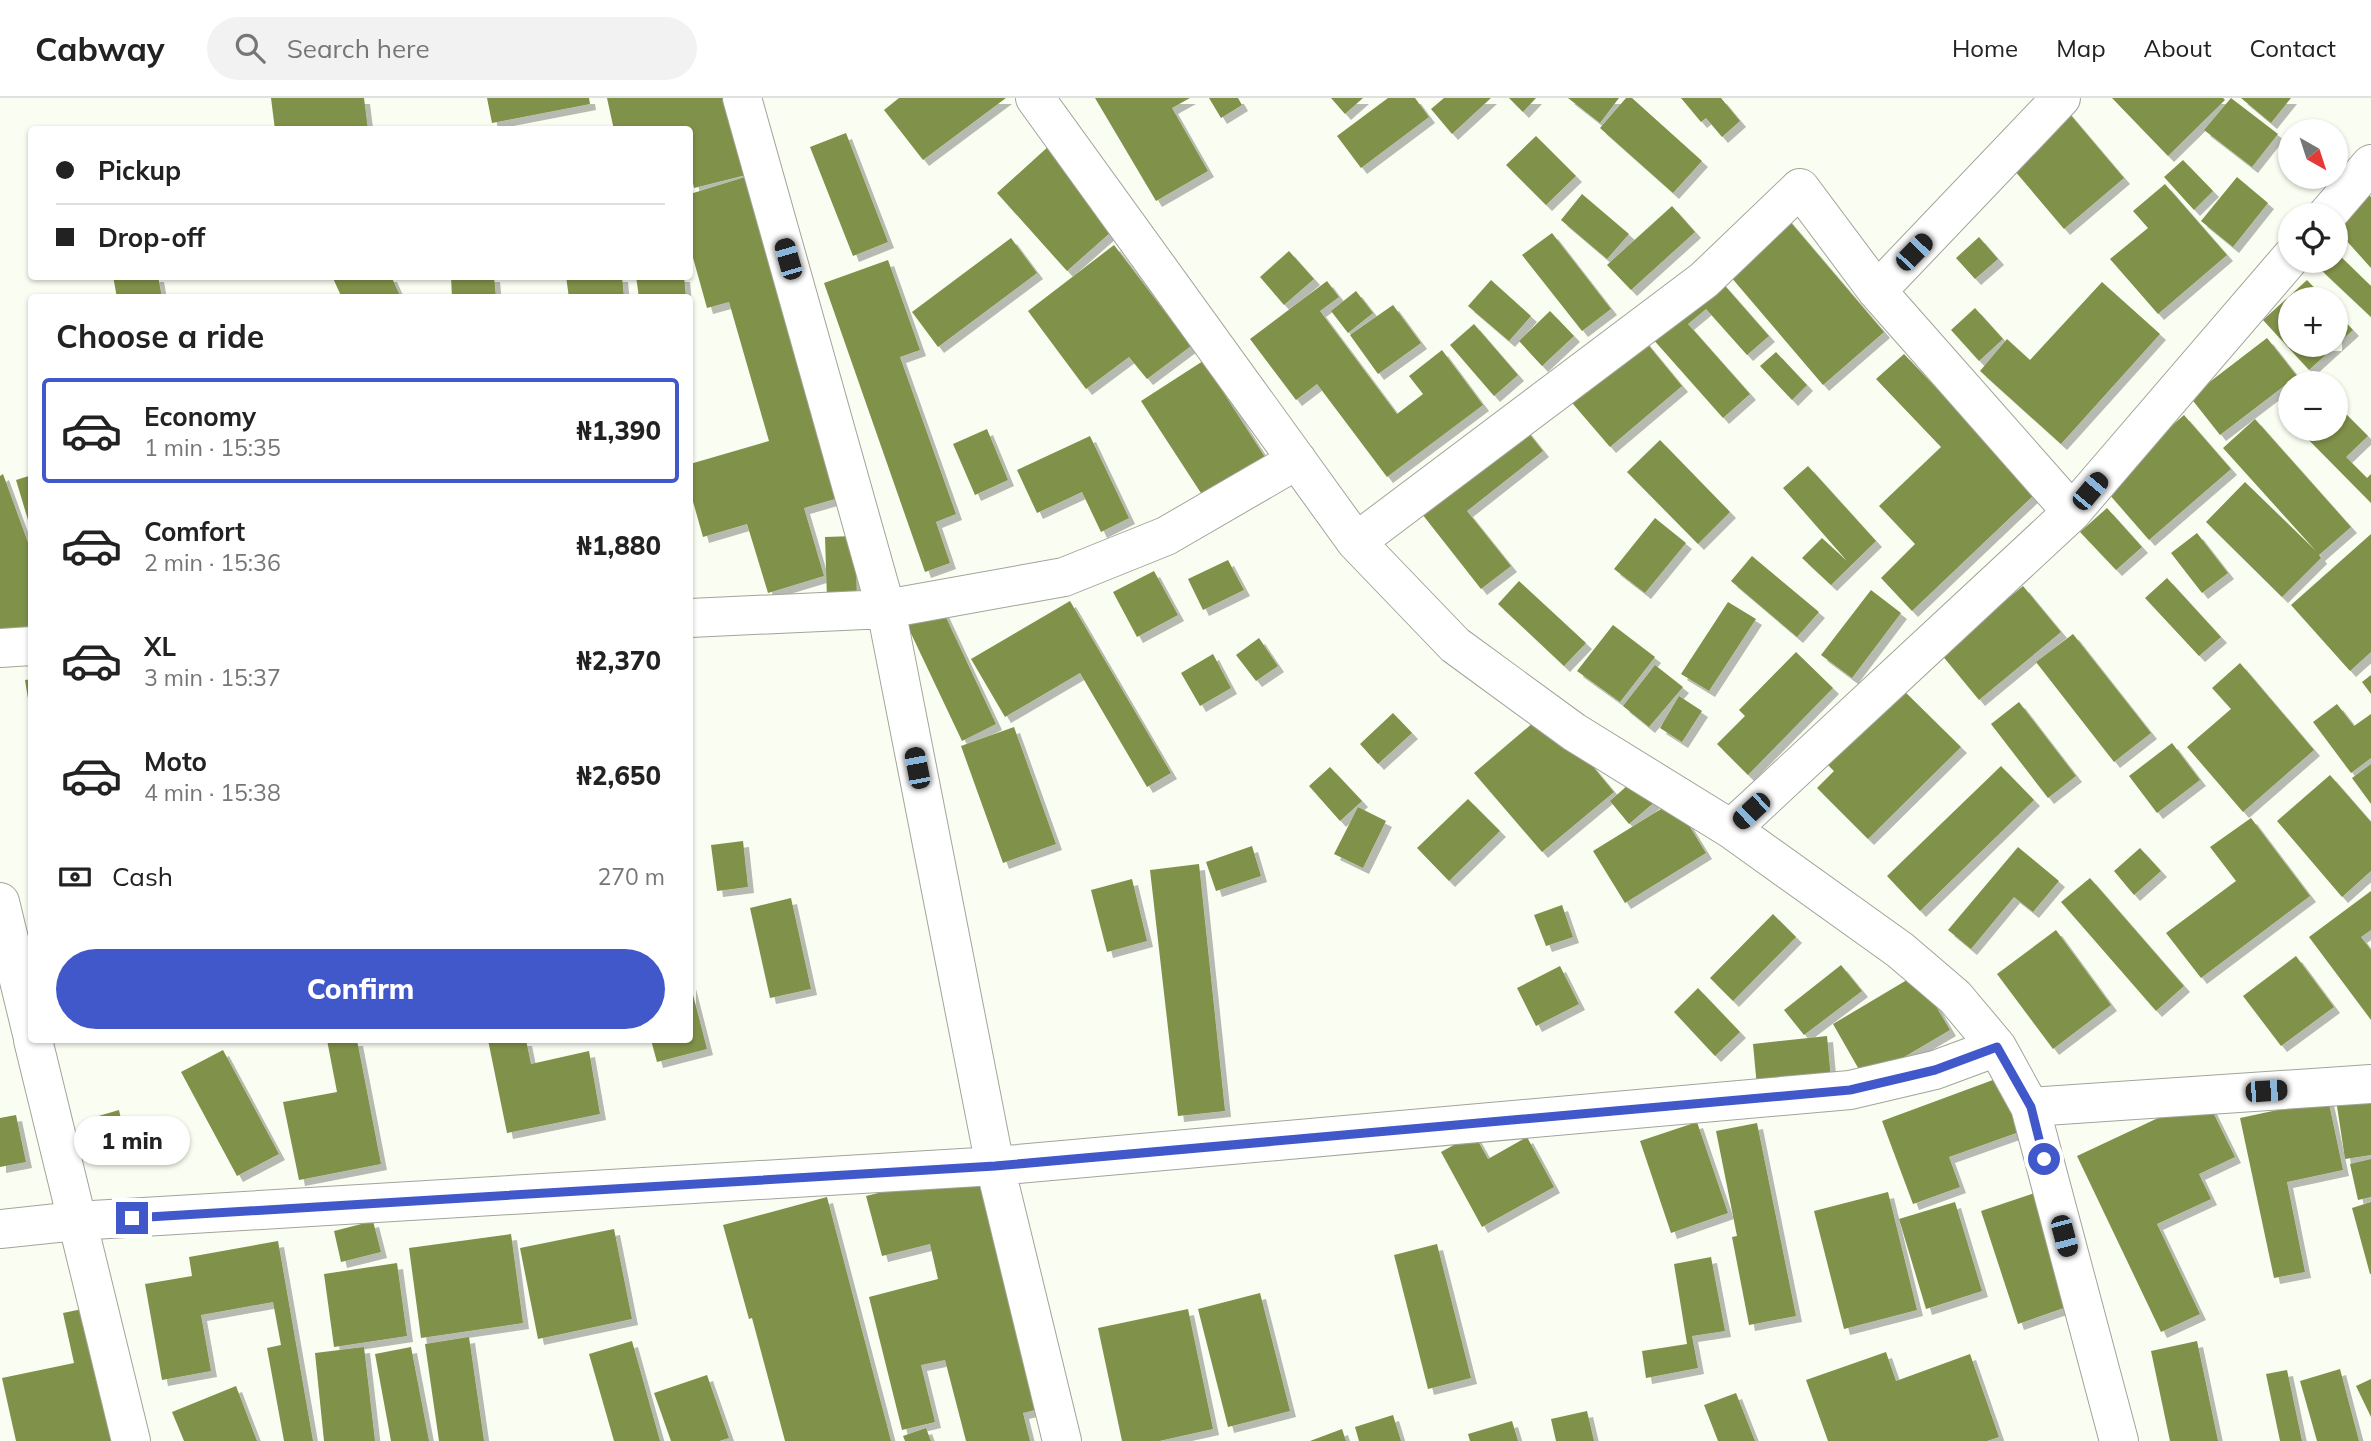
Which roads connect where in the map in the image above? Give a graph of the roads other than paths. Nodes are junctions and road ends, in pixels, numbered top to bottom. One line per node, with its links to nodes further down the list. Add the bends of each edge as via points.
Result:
1 (742, 98): 11 (street)
2 (1035, 98): 8 (street)
3 (2061, 98): 7 (street)
4 (2371, 164): 5 (street)
5 (2337, 203)
6 (2278, 272): 9 (street)
7 (1877, 291): 9 (street); 10 (street, via 1800,188 1704,279)
8 (1297, 460): 10 (street); 11 (street, via 1166,536 1064,578)
9 (2072, 512): 15 (street)
10 (1356, 542): 15 (street, via 1455,645 1574,732)
11 (886, 609): 12 (street); 22 (street)
12 (693, 618)
13 (28, 646): 14 (street)
14 (0, 648)
15 (1731, 829): 19 (street, via 1900,950 1955,998)
16 (0, 902): 17 (street)
17 (28, 1018)
18 (34, 1043): 23 (street)
19 (1997, 1047): 21 (street); 22 (street, via 1935,1070 1850,1090)
20 (2371, 1084): 21 (street)
21 (2031, 1107): 27 (street)
22 (995, 1166): 23 (street); 26 (street)
23 (76, 1222): 24 (street); 25 (street)
24 (0, 1229)
25 (131, 1441)
26 (1062, 1441)
27 (2119, 1441)

